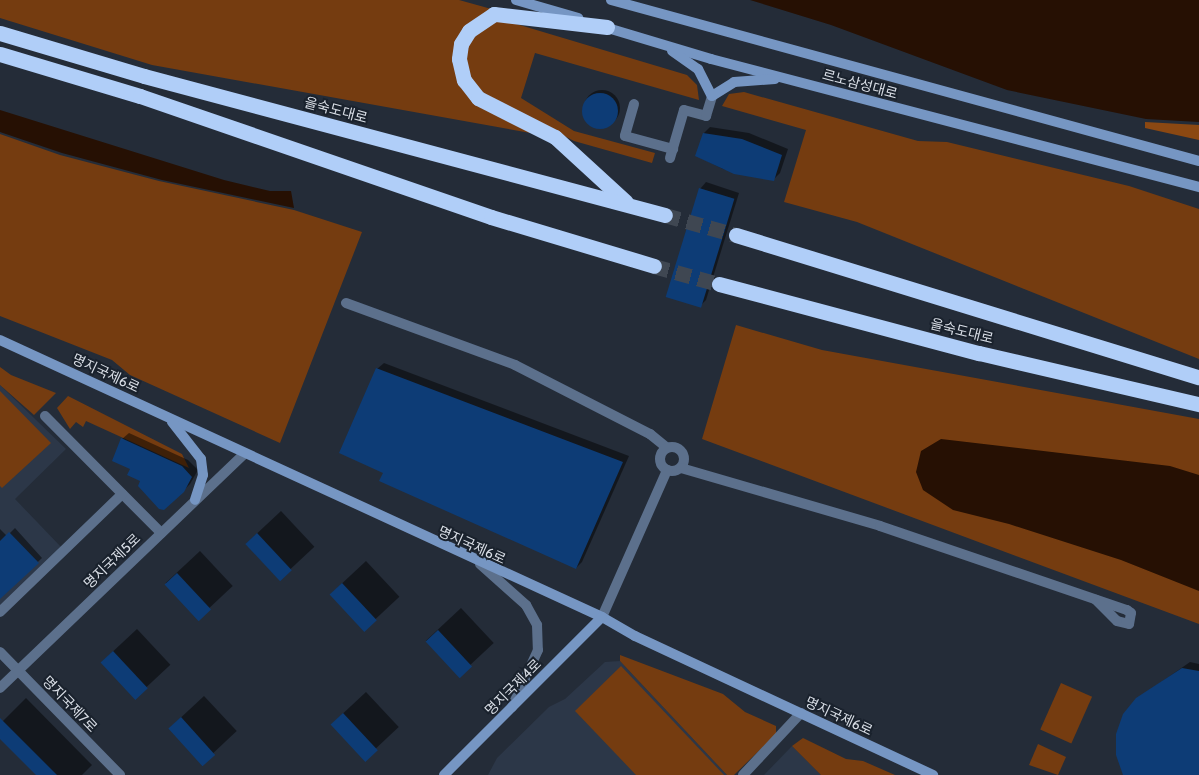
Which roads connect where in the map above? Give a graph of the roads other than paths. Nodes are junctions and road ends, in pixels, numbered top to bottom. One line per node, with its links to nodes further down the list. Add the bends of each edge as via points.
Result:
1 (516, 0): 3 (main road, 르노삼성대로)
2 (611, 0): 10 (main road, 르노삼성대로)
3 (607, 27): 5 (main road, 르노삼성대로); 12 (highway, via 494,14 469,30 461,44 459,59 464,80 478,98 554,137)
4 (0, 33): 12 (highway, 을숙도대로, via 144,76)
5 (663, 44): 7 (main road, 르노삼성대로); 8 (main road, via 698,69)
6 (0, 54): 15 (highway, via 140,96 473,211)
7 (786, 78): 8 (main road, via 738,81); 11 (main road, 르노삼성대로)
8 (712, 96): 9 (street, via 706,116 684,110 672,154 625,136)
9 (634, 104)
10 (1199, 161)
11 (1199, 187)
12 (629, 205): 13 (highway, 을숙도대로)
13 (665, 215)
14 (736, 235): 19 (highway, 을숙도대로)
15 (654, 266)
16 (719, 284): 20 (highway, 을숙도대로, via 979,353)
17 (346, 303): 23 (street, via 515,365 650,434)
18 (0, 340): 22 (main road, 명지국제6로)
19 (1199, 377)
20 (1199, 404)
21 (45, 416): 27 (street)
22 (168, 417): 24 (main road, 명지국제6로); 28 (main road, via 201,459 203,475)
23 (667, 448): 25 (street, via 681,451 684,462); 26 (street, via 660,458)
24 (244, 454): 28 (street, 명지국제5로); 30 (main road, 명지국제6로)
25 (681, 468): 26 (street); 31 (street, via 880,526)
26 (667, 470): 33 (street)
27 (122, 494): 29 (street); 32 (street)
28 (195, 500): 29 (street, 명지국제5로)
29 (161, 533): 35 (street, 명지국제5로)
30 (480, 564): 33 (main road, 명지국제6로); 37 (street, via 526,605 537,624 538,650)
31 (1096, 600)
32 (0, 612)
33 (602, 617): 37 (main road, 명지국제4로); 38 (main road, 명지국제6로)
34 (0, 652): 35 (street, 명지국제7로)
35 (18, 671): 36 (street, 명지국제5로); 39 (street, 명지국제7로)
36 (0, 688)
37 (511, 710): 40 (main road, 명지국제4로)
38 (801, 713): 41 (street); 42 (main road, 명지국제6로)
39 (120, 775)
40 (444, 775)
41 (743, 775)
42 (933, 775)

